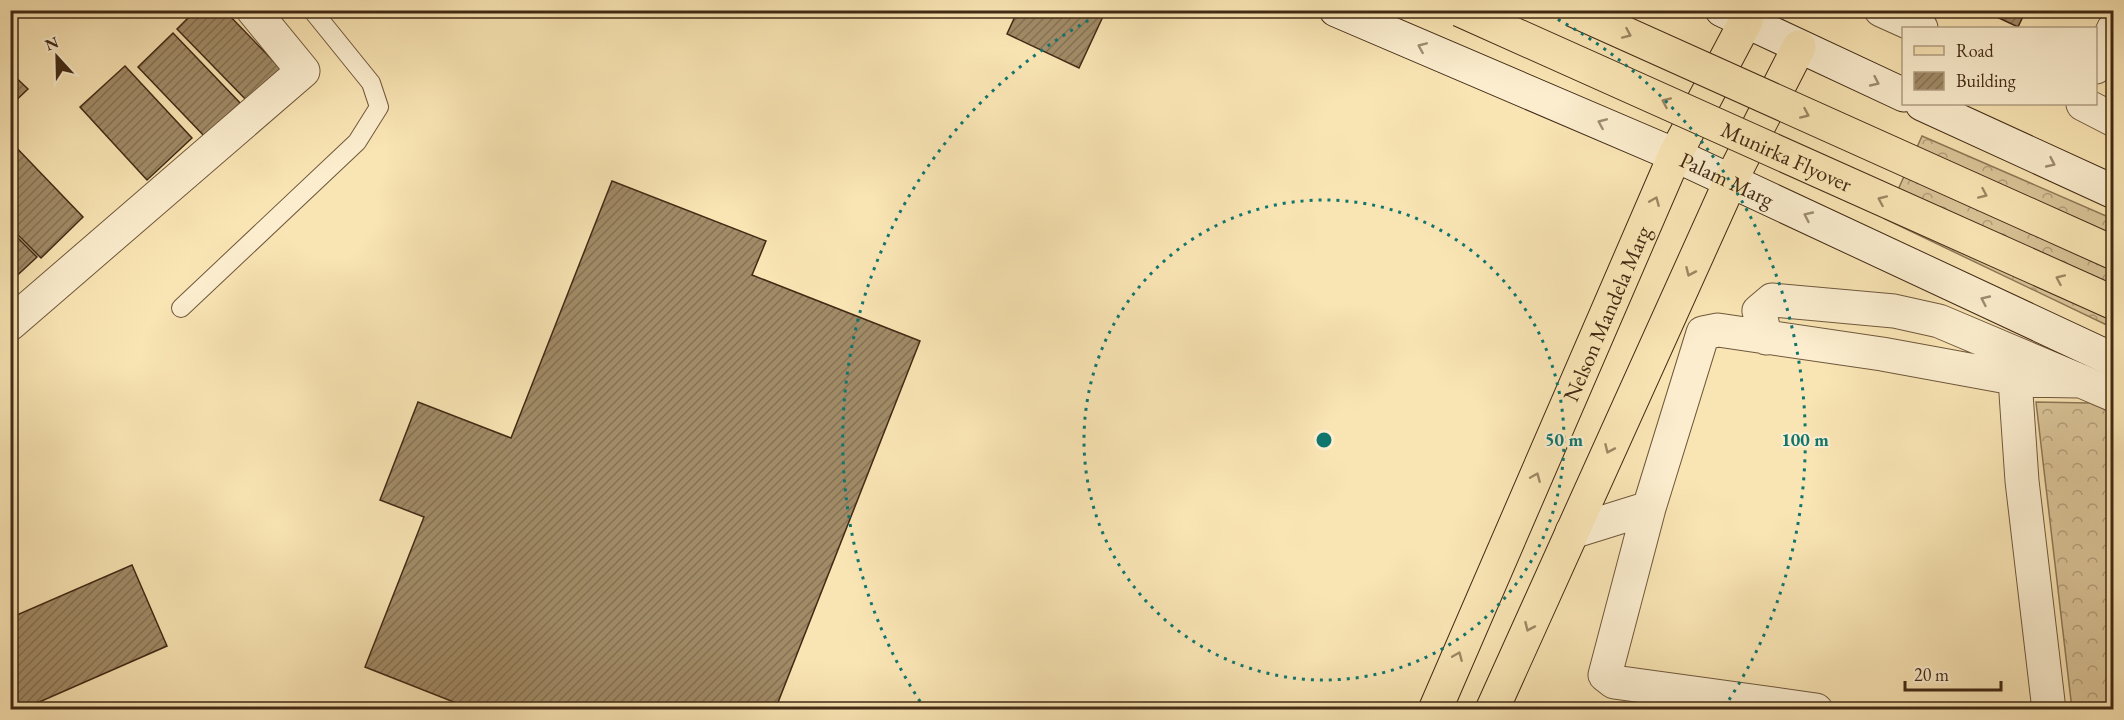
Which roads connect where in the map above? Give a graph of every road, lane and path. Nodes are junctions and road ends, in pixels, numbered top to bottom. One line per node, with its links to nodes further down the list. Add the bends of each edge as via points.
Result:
1 (253, 10): 23 (street, via 303,71)
2 (312, 10): 21 (lane, via 371,83 379,107 357,142)
3 (1336, 10): 16 (street, Palam Marg, one-way to 3)
4 (1460, 10): 20 (main road, Munirka Flyover, one-way to 4, bridge)
5 (1574, 10): 19 (main road, Munirka Flyover, one-way to 19, bridge)
6 (1881, 10): 8 (street)
7 (1734, 16): 10 (street); 16 (main road, Nelson Mandela Marg)
8 (1919, 27)
9 (2114, 28): 11 (street)
10 (1800, 47): 12 (street, one-way to 12); 17 (main road)
11 (2097, 65)
12 (1902, 94)
13 (1924, 105): 18 (street, one-way to 18)
14 (2085, 105): 15 (street)
15 (2114, 120)
16 (1675, 155): 17 (street, Palam Marg); 32 (main road, Nelson Mandela Marg, one-way to 16)
17 (1731, 180): 22 (main road, one-way to 22); 26 (street, Palam Marg, one-way to 17)
18 (2114, 192)
19 (2114, 253)
20 (2114, 303)
21 (181, 308)
22 (1670, 315): 24 (street); 31 (main road, one-way to 31)
23 (10, 324)
24 (1706, 331): 25 (street); 30 (street)
25 (1766, 338): 27 (street); 28 (street, via 1759,311 1772,300 1894,311 1961,328)
26 (2114, 360)
27 (2016, 378): 28 (street); 35 (street, via 2022,481)
28 (2081, 381): 29 (street)
29 (2114, 394)
30 (1649, 508): 31 (street); 34 (street, via 1605,672 1608,680)
31 (1572, 532): 33 (main road, one-way to 33)
32 (1435, 710)
33 (1492, 710)
34 (1816, 710)
35 (2049, 710)

